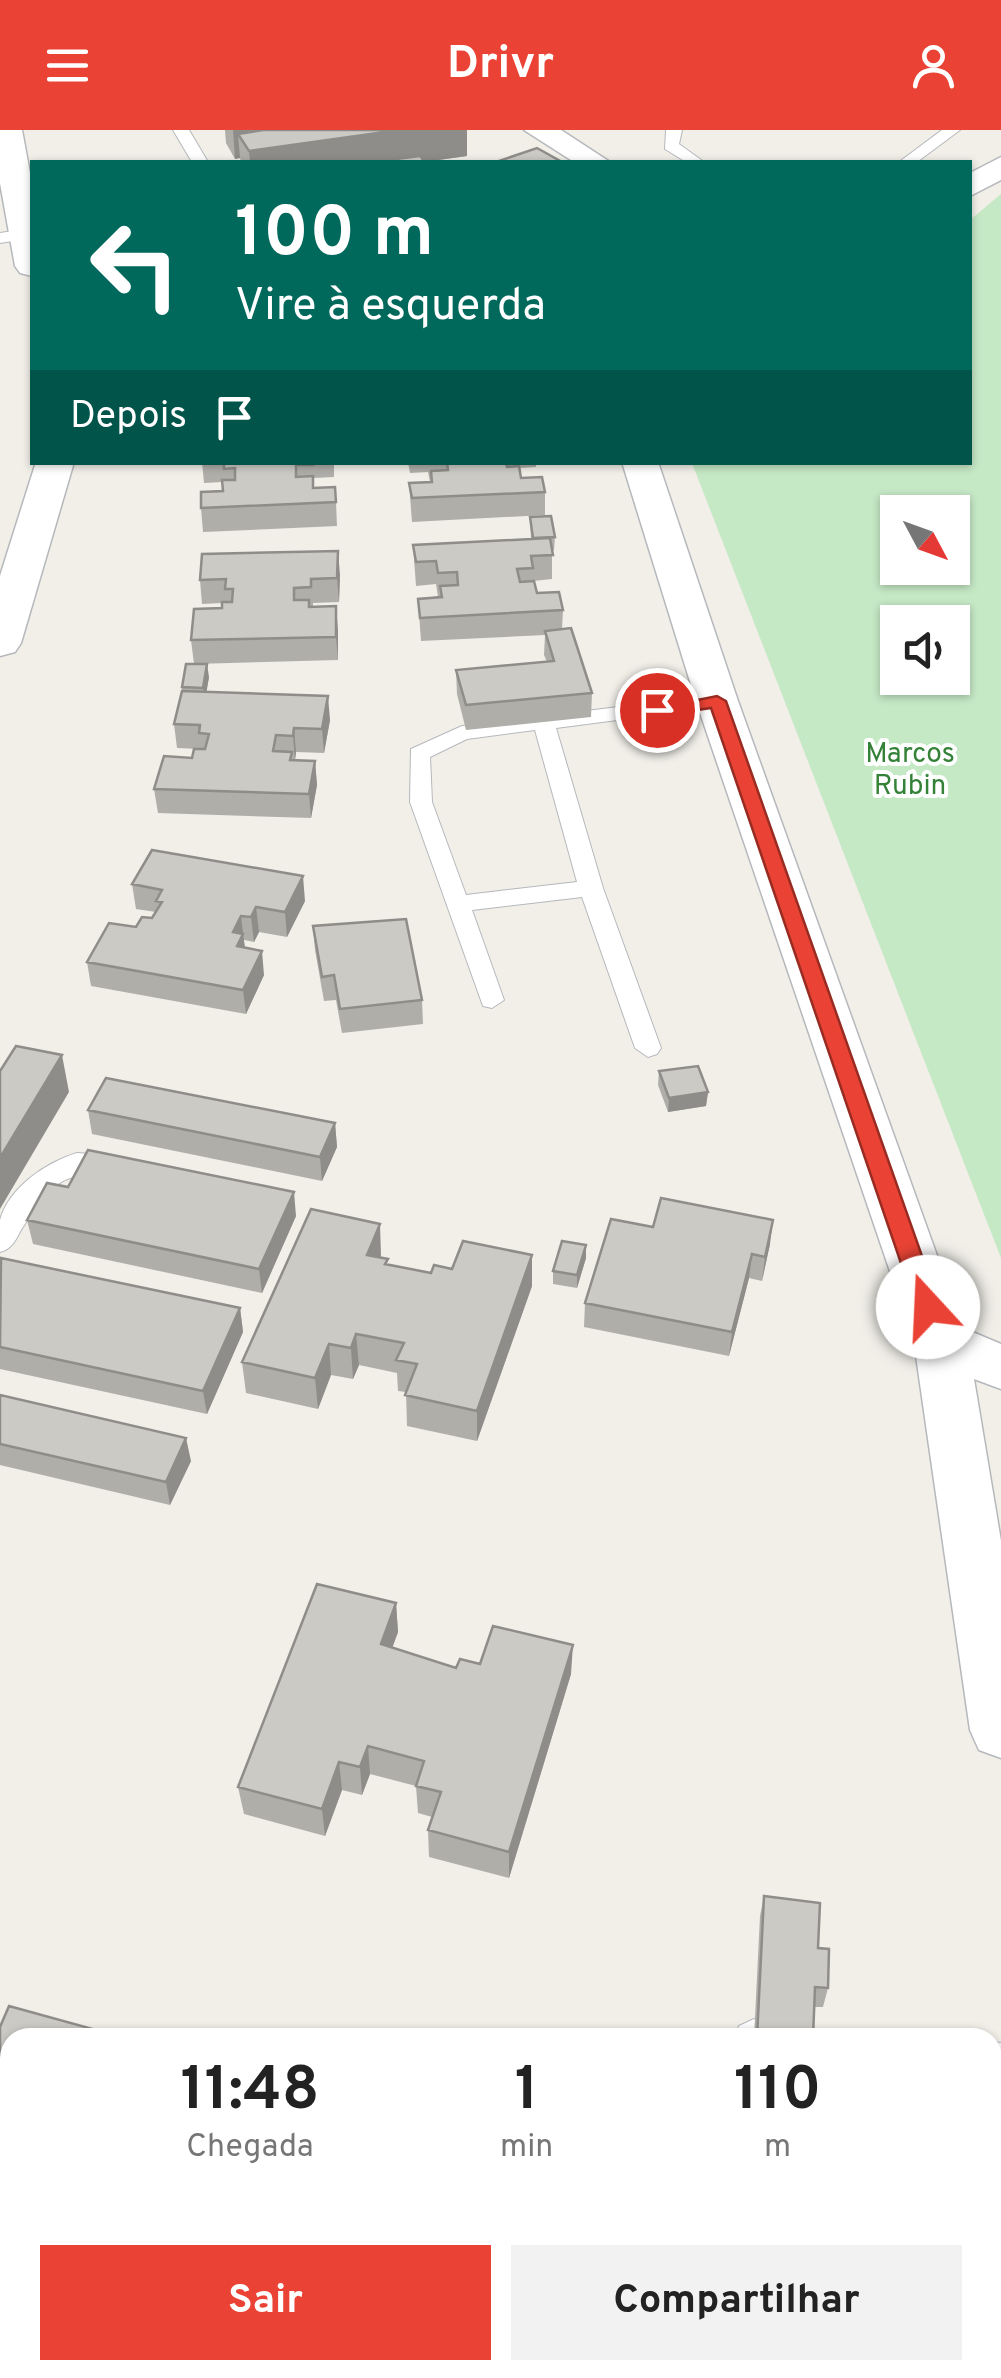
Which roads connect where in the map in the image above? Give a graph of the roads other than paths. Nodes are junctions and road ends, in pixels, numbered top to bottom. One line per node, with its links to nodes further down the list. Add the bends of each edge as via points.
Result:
1 (6, 130): 12 (street)
2 (181, 130): 6 (lane)
3 (540, 130): 7 (street)
4 (674, 130): 8 (lane, via 671,146)
5 (952, 130): 9 (lane)
6 (199, 160)
7 (591, 160)
8 (693, 160)
9 (910, 160)
10 (1001, 166): 11 (street)
11 (972, 186)
12 (20, 246)
13 (54, 465): 15 (street)
14 (641, 465): 16 (street)
15 (0, 643)
16 (717, 701): 17 (lane); 24 (street)
17 (544, 725): 18 (lane); 19 (lane, via 462,733 419,754 421,802)
18 (591, 888): 19 (lane); 21 (lane)
19 (460, 904): 20 (lane)
20 (492, 1000)
21 (648, 1048)
22 (153, 1171): 23 (lane, via 74,1163 29,1197)
23 (0, 1242)
24 (941, 1342): 25 (street); 26 (street)
25 (1001, 1366)
26 (1001, 1730)

